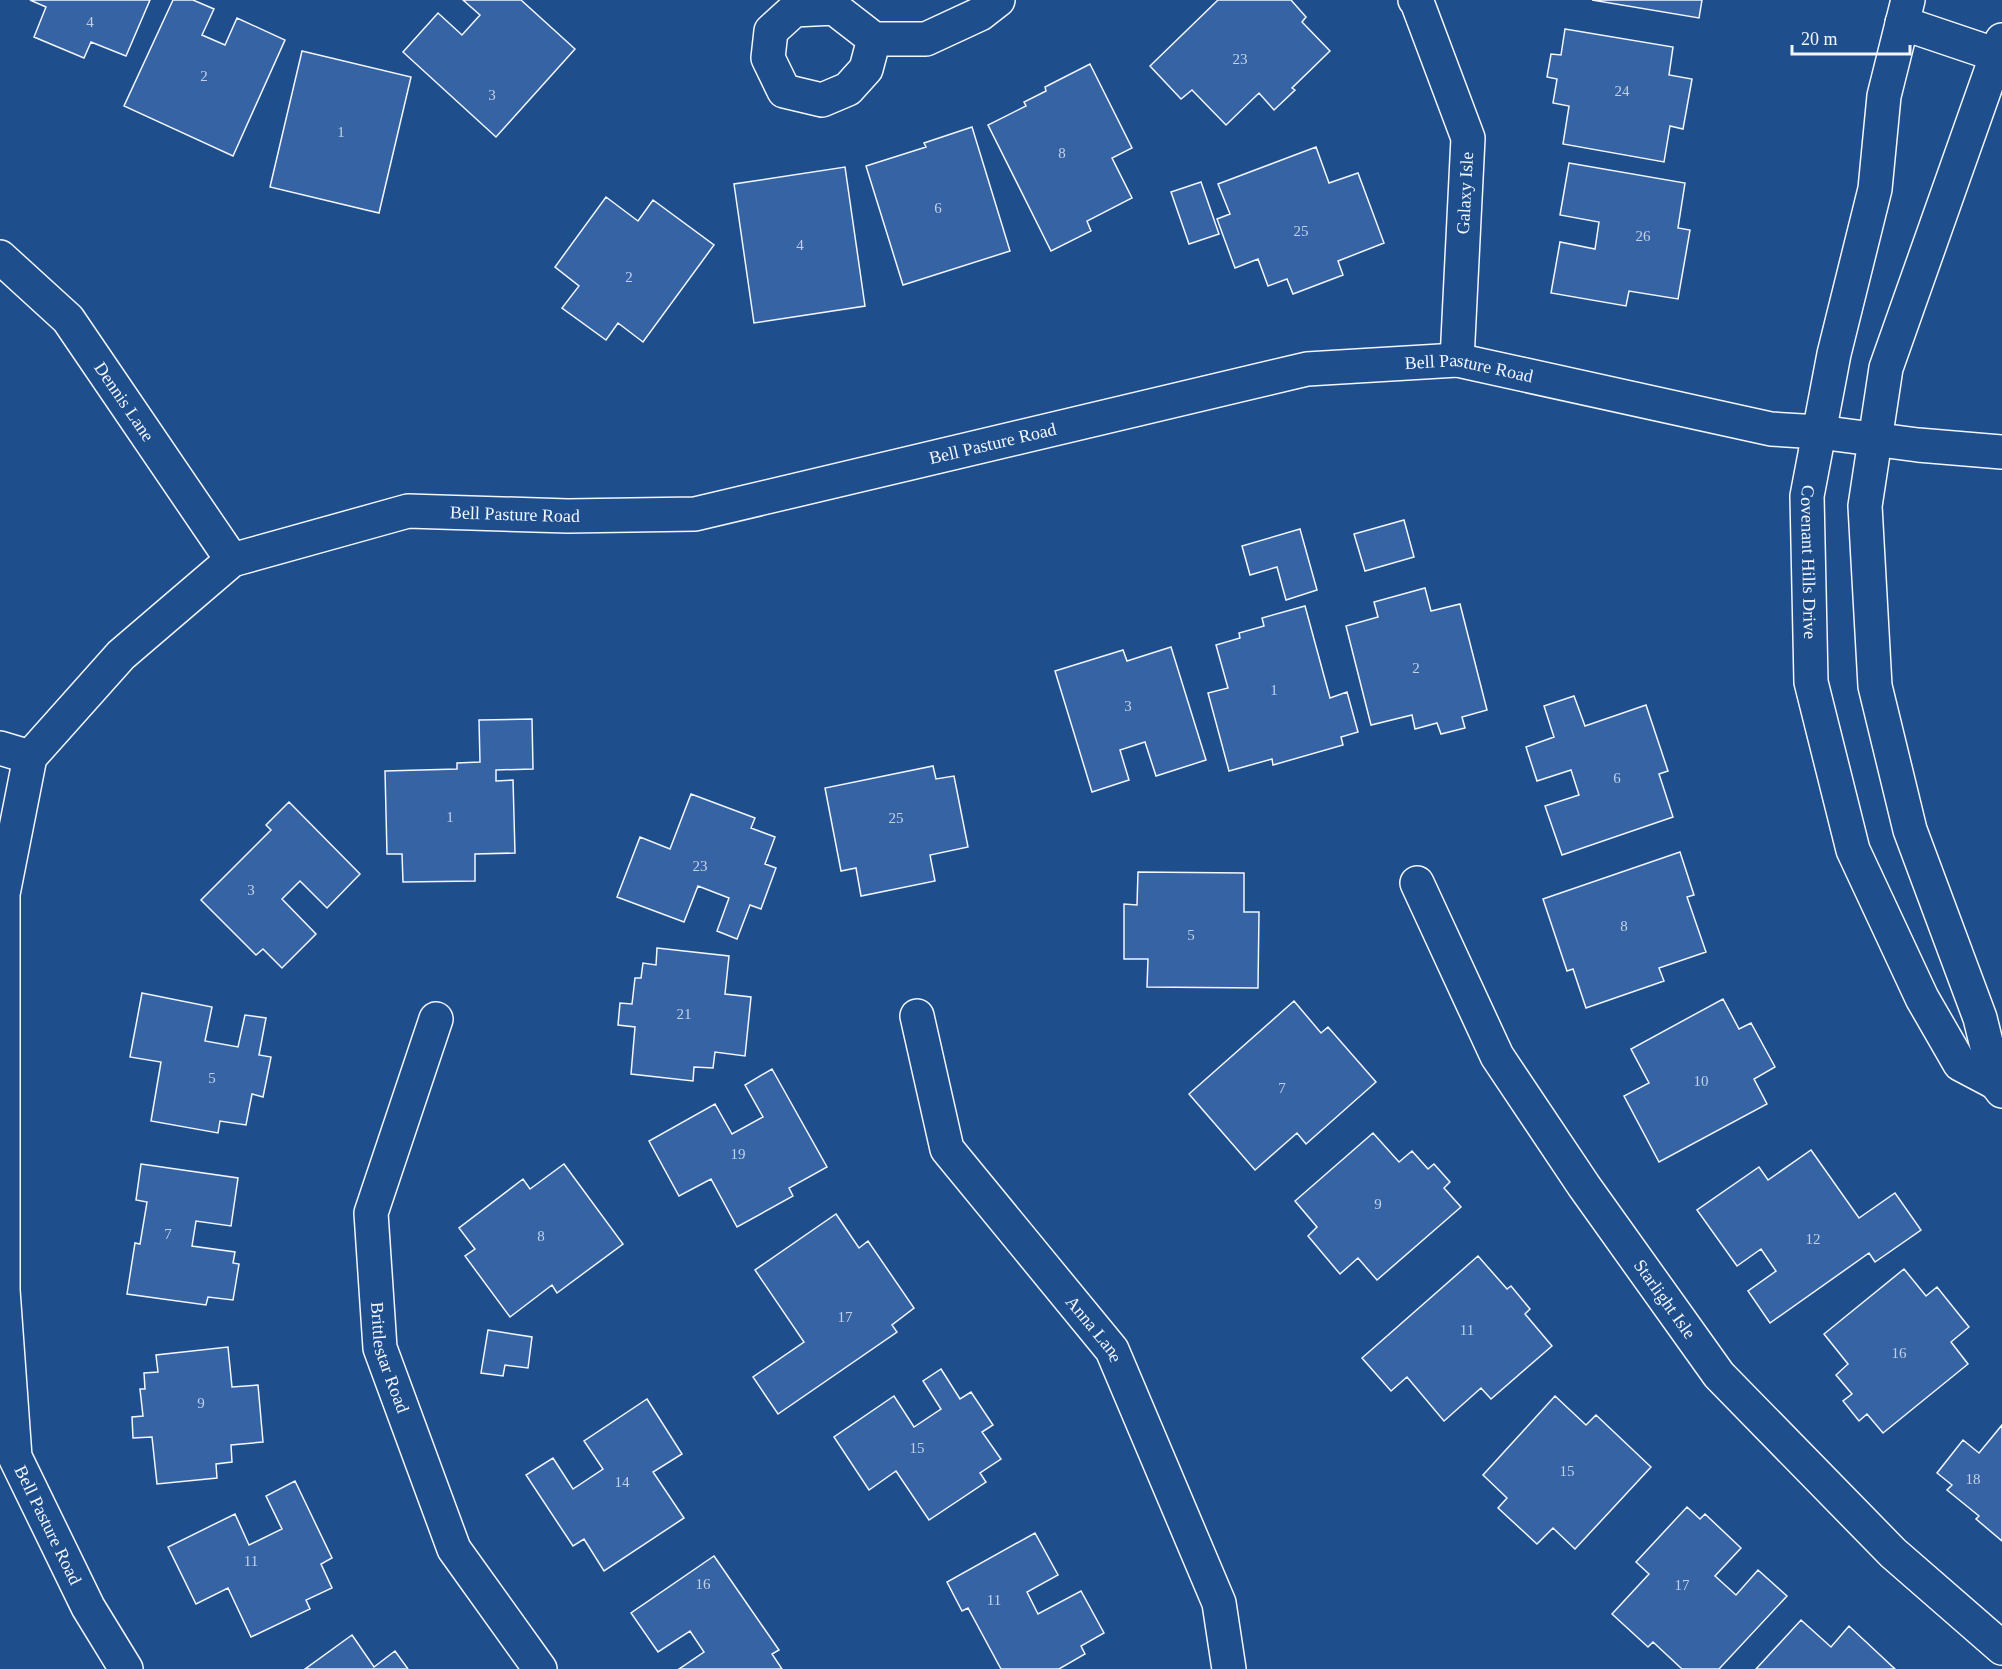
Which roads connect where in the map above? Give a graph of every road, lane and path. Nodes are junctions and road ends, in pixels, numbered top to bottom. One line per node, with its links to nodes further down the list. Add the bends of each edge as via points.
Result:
1 (998, 0): 4 (street, via 980,14 926,39)
2 (1417, 1): 7 (street, Galaxy Isle, via 1468,138)
3 (1905, 12): 5 (street); 8 (street, Covenant Hills Drive, via 1884,96 1875,189)
4 (874, 39)
5 (1999, 48): 9 (street, Covenant Hills Drive, via 1886,368)
6 (0, 257): 11 (street, Dennis Lane, via 68,319)
7 (1457, 360): 8 (street, Bell Pasture Road, via 1771,429); 11 (street, Bell Pasture Road, via 1307,369 695,514 568,516 408,511)
8 (1819, 432): 9 (street, Bell Pasture Road); 16 (street, Covenant Hills Drive, via 1807,496 1811,682 1853,850 1922,998 1960,1064)
9 (1874, 440): 10 (street, Bell Pasture Road); 16 (street, Covenant Hills Drive, via 1865,506 1875,686 1910,830 1980,1018)
10 (2002, 452)
11 (232, 560): 12 (street, Bell Pasture Road)
12 (15, 752): 17 (street, Bell Pasture Road, via 3,894)
13 (1418, 883): 18 (street, Starlight Isle, via 1497,1056 1719,1375 1893,1553)
14 (917, 1016): 21 (street, Anna Lane, via 947,1149 1112,1350 1219,1603)
15 (436, 1019): 20 (street, Brittlestar Road, via 371,1213 380,1348 454,1549)
16 (1999, 1087)
17 (7, 1459): 19 (street, Bell Pasture Road)
18 (2002, 1648)
19 (126, 1669)
20 (540, 1669)
21 (1228, 1669)

